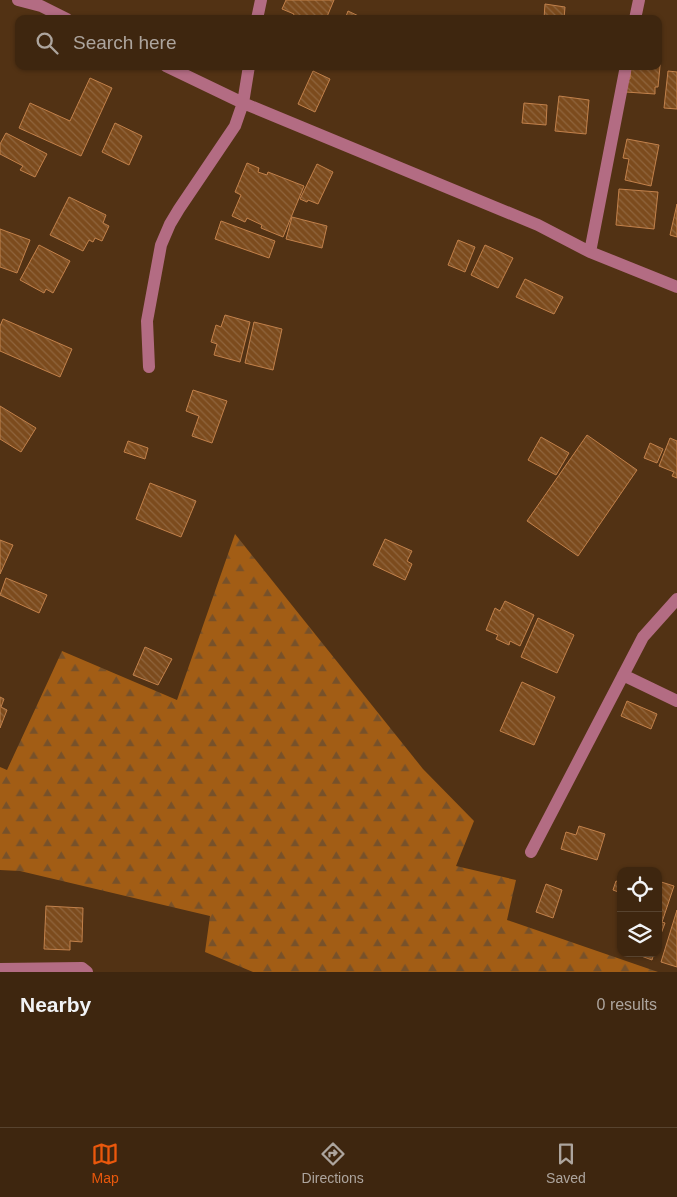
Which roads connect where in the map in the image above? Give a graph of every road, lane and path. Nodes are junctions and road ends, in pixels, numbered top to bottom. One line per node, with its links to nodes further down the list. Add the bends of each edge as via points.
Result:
1 (18, 0): 4 (street)
2 (261, 0): 5 (street)
3 (638, 0): 6 (street)
4 (59, 15)
5 (258, 15)
6 (636, 15)
7 (174, 70): 10 (street)
8 (248, 70): 10 (street)
9 (625, 70): 11 (street)
10 (243, 103): 11 (street, via 538,225); 13 (street, via 235,126 179,209 161,245 147,321)
11 (590, 252): 12 (street)
12 (677, 287)
13 (149, 367)
14 (677, 599): 15 (street, via 643,637)
15 (623, 675): 16 (street); 17 (street)
16 (677, 701)
17 (531, 852)
18 (0, 968): 19 (street, via 82,968)
19 (87, 972)

